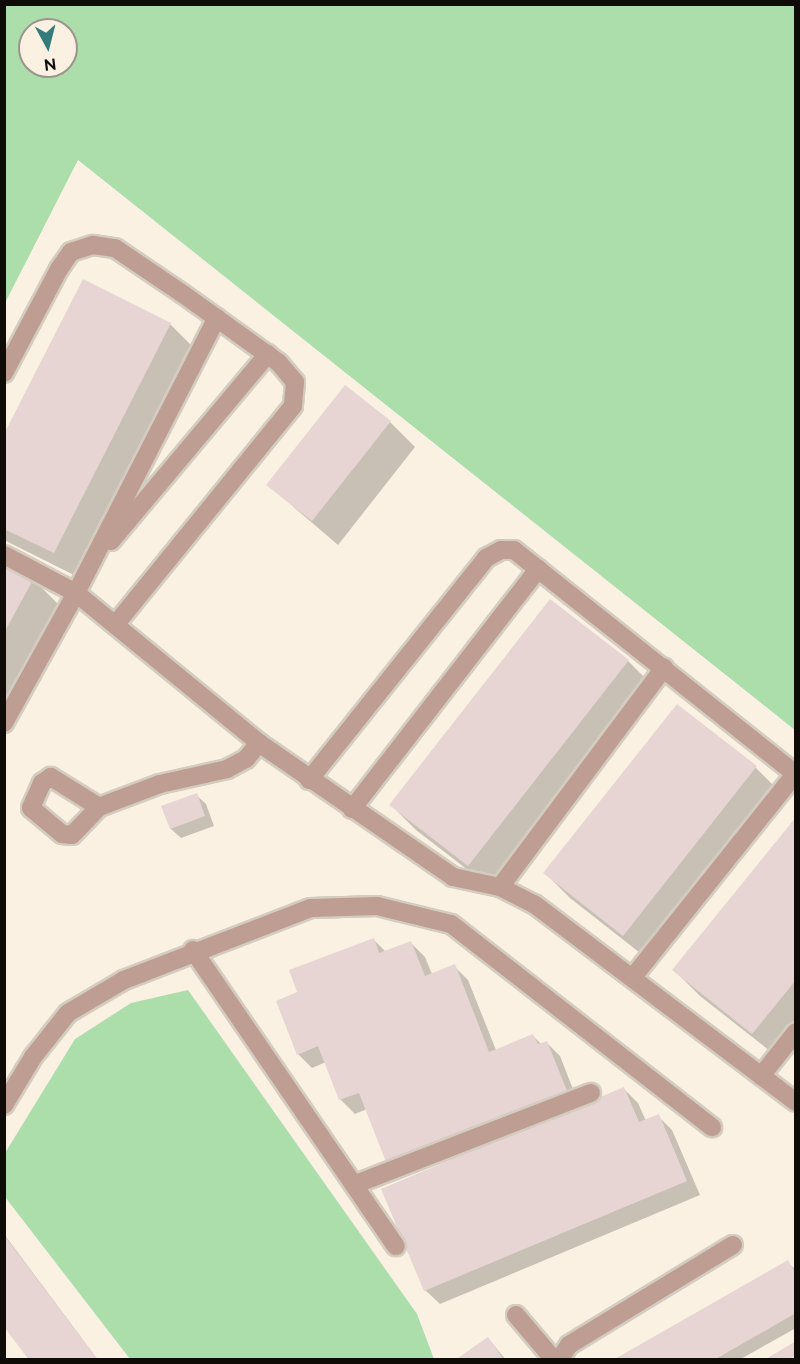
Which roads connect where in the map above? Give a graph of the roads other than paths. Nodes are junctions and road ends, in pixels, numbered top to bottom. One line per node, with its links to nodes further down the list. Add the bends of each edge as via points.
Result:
1 (217, 318): 2 (street); 3 (street, via 115,248 93,244 71,252 59,269); 5 (street)
2 (268, 354): 5 (street); 8 (street, via 295,382 293,406)
3 (4, 373)
4 (4, 555): 7 (street)
5 (90, 566): 7 (street)
6 (538, 569): 9 (street); 13 (street, via 514,550 501,550 486,558); 15 (street)
7 (76, 593): 8 (street); 10 (street)
8 (115, 624): 11 (street)
9 (664, 668): 12 (street); 16 (street)
10 (4, 723)
11 (259, 742): 13 (street); 14 (street, via 246,759 227,769 160,784)
12 (795, 774): 18 (street)
13 (309, 780): 15 (street)
14 (99, 807)
15 (352, 809): 16 (street, via 453,877)
16 (500, 887): 18 (street, via 534,904)
17 (194, 950): 23 (street, via 124,980 68,1013 33,1057); 24 (street, via 311,908 377,906 451,924); 25 (street)
18 (633, 977): 20 (street)
19 (795, 1032): 20 (street)
20 (761, 1076): 22 (street)
21 (591, 1093): 25 (street)
22 (795, 1102)
23 (4, 1105)
24 (712, 1127)
25 (357, 1184): 27 (street)
26 (733, 1245): 30 (street, via 569,1346)
27 (396, 1246)
28 (516, 1315): 29 (street)
29 (554, 1359)
30 (559, 1359)

